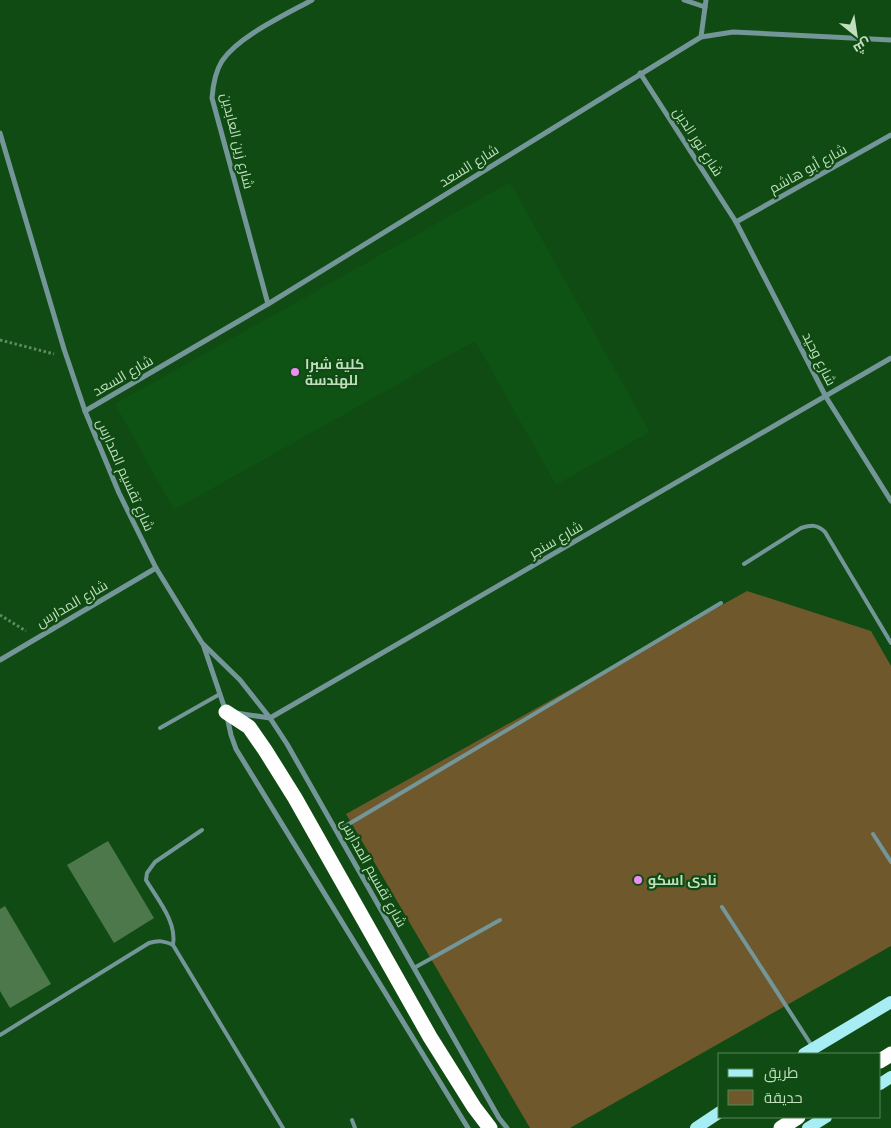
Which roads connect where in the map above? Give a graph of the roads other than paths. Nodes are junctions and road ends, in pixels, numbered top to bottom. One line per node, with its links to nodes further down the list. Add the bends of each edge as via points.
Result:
1 (312, 0): 11 (street, شارع زين العابدين, via 234,47 214,79 212,98)
2 (684, 0): 4 (street)
3 (706, 0): 4 (street)
4 (705, 7): 5 (street)
5 (701, 37): 6 (street, شارع السعد, via 733,32); 7 (street, شارع السعد)
6 (891, 40)
7 (640, 73): 10 (street, شارع نور الدين); 11 (street, شارع السعد)
8 (0, 133): 14 (street, شارع تقسيم المدارس)
9 (891, 135): 10 (street, شارع أبو هاشم)
10 (736, 222): 13 (street, شارع وحيد)
11 (268, 304): 14 (street, شارع السعد)
12 (891, 358): 13 (street, شارع سنجر)
13 (826, 397): 15 (street, شارع وحيد); 24 (street, شارع سنجر)
14 (84, 411): 17 (street, شارع تقسيم المدارس)
15 (891, 501)
16 (744, 564): 20 (lane, via 801,528 820,527)
17 (156, 568): 19 (street, شارع تقسيم المدارس); 21 (street, شارع المدارس)
18 (721, 603): 27 (lane)
19 (202, 643): 22 (street, شارع تقسيم المدارس); 24 (street, شارع تقسيم المدارس, via 240,680)
20 (891, 643)
21 (0, 660)
22 (220, 694): 23 (street, شارع تقسيم المدارس); 25 (lane)
23 (226, 712): 24 (street); 43 (street, شارع تقسيم المدارس, via 236,749); 44 (highway, via 249,727 265,750 430,1037)
24 (270, 718): 27 (street, شارع تقسيم المدارس)
25 (160, 728)
26 (202, 830): 32 (lane, via 155,862 147,873 146,880 173,927)
27 (337, 831): 33 (street, شارع تقسيم المدارس)
28 (873, 834): 29 (lane)
29 (891, 862)
30 (722, 908): 36 (lane)
31 (500, 920): 33 (lane)
32 (173, 946): 35 (lane, via 166,941 149,943); 41 (lane)
33 (414, 968): 45 (street, شارع تقسيم المدارس)
34 (891, 1002): 36 (main road)
35 (0, 1035)
36 (809, 1051)
37 (718, 1113): 46 (main road)
38 (796, 1118): 47 (highway)
39 (824, 1118): 48 (main road)
40 (352, 1120): 42 (lane)
41 (283, 1128)
42 (355, 1128)
43 (468, 1128)
44 (490, 1128)
45 (507, 1128)
46 (696, 1128)
47 (781, 1128)
48 (808, 1128)

